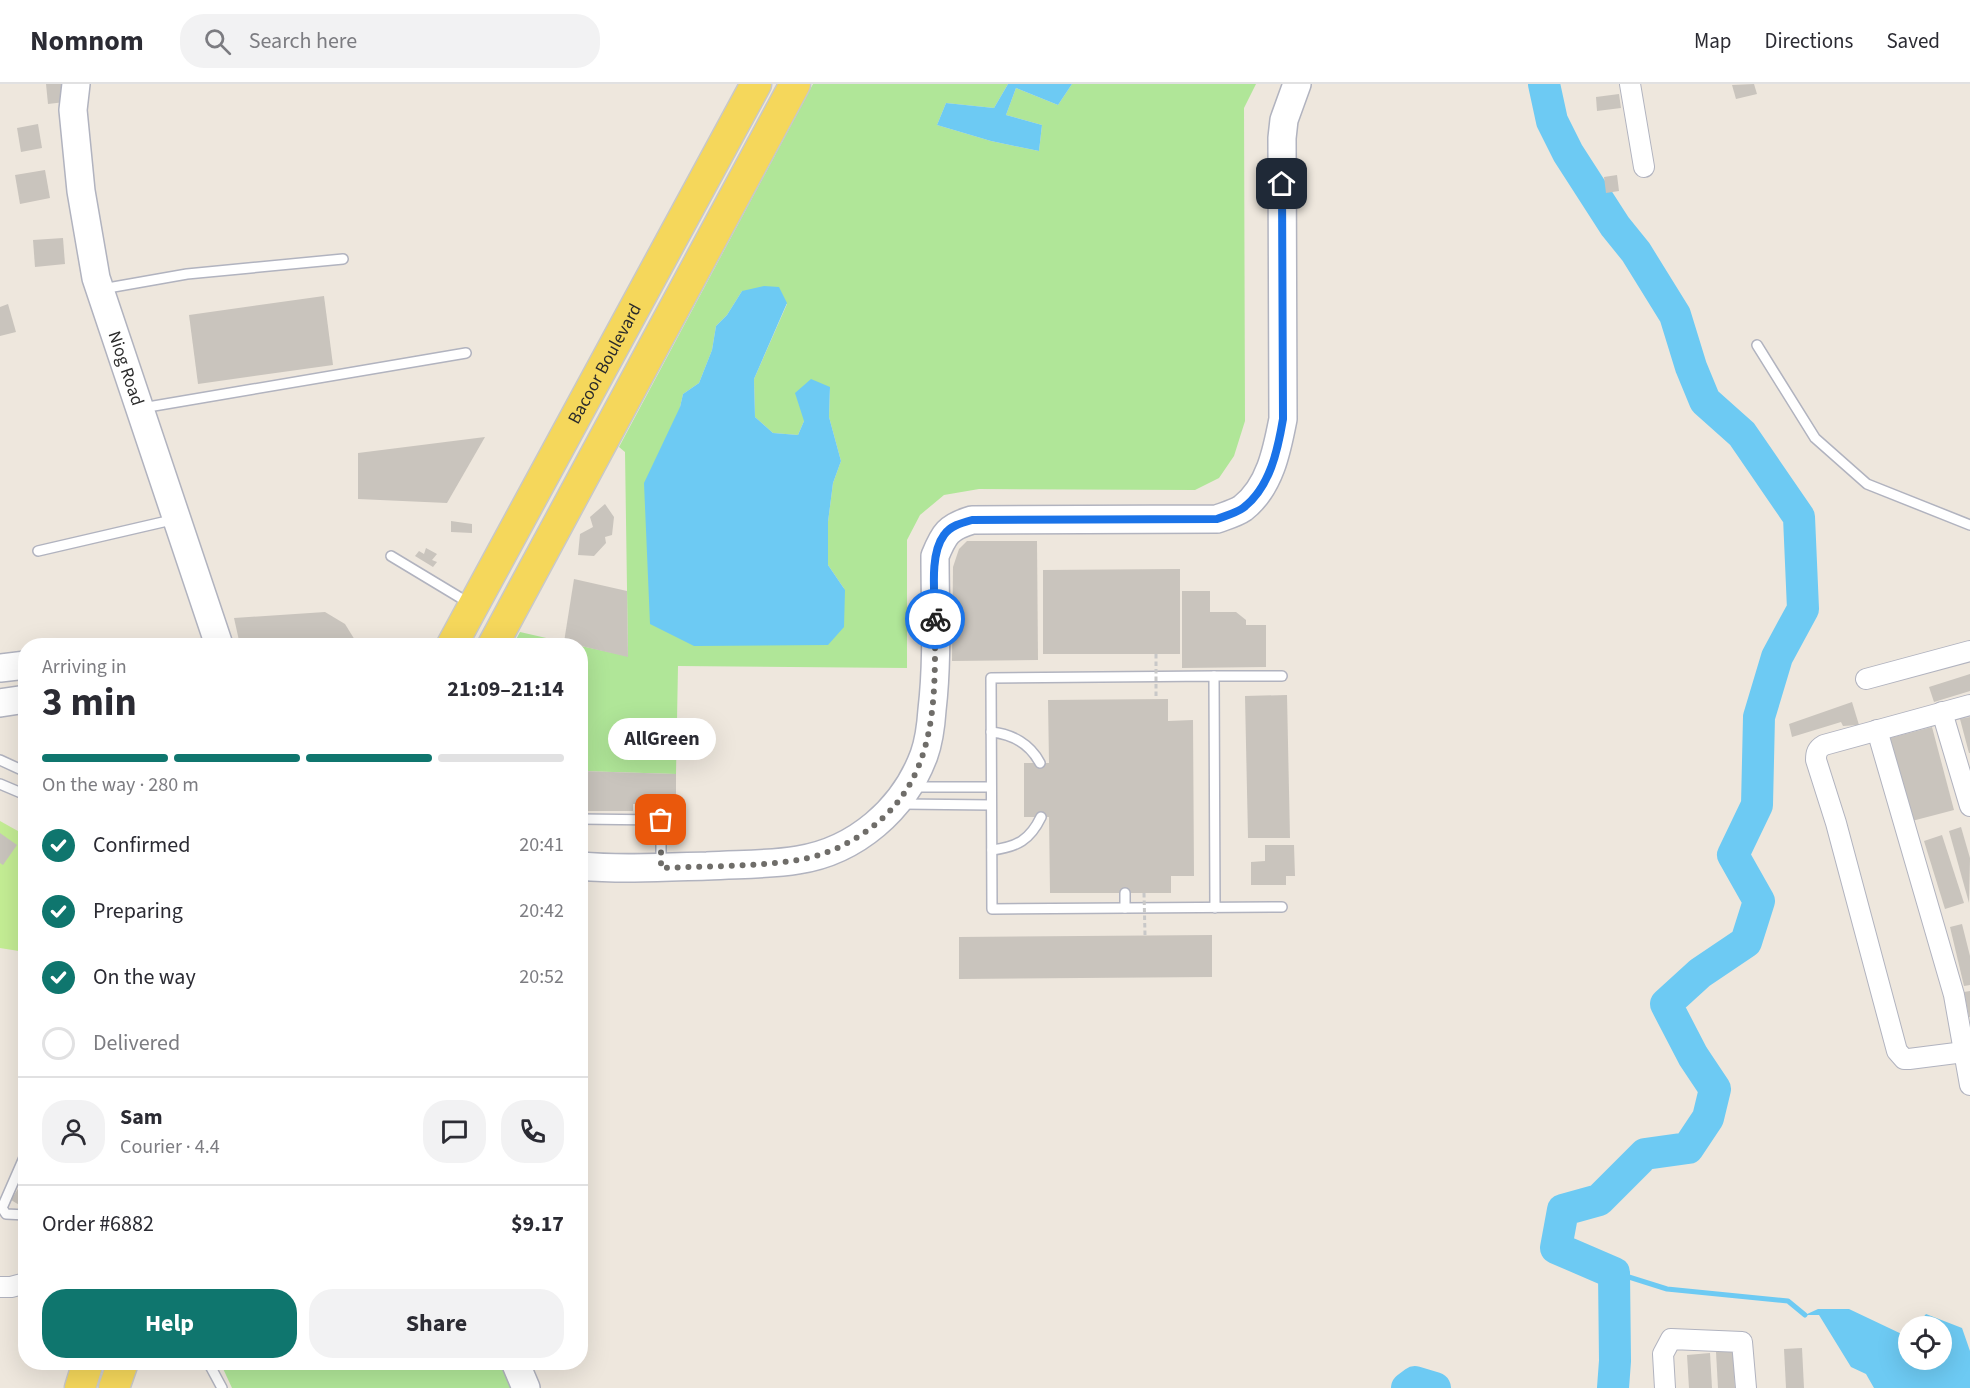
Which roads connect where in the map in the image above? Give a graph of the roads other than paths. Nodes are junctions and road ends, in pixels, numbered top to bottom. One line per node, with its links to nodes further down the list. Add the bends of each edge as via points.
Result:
1 (76, 84): 8 (street, Niog Road, via 73,111 81,191)
2 (756, 84): 16 (main road, Bacoor Boulevard)
3 (795, 84): 19 (main road, Bacoor Boulevard)
4 (1297, 84): 38 (street, via 1282,138 1283,419 1276,455 1262,487 1243,508 1217,519 972,520 956,524 943,536 935,556 931,723 925,753)
5 (1635, 85): 6 (street)
6 (1644, 167)
7 (343, 259): 8 (lane, via 187,274)
8 (100, 289): 11 (street, Niog Road)
9 (1757, 345): 13 (lane, via 1815,438 1867,484)
10 (466, 352): 11 (lane)
11 (140, 408): 12 (street, Niog Road)
12 (177, 518): 14 (lane); 17 (street, Niog Road)
13 (1970, 525)
14 (38, 550)
15 (391, 556): 16 (lane)
16 (473, 606): 18 (main road, Bacoor Boulevard)
17 (217, 638)
18 (456, 638)
19 (497, 638)
20 (1970, 651): 25 (street)
21 (18, 666): 22 (street)
22 (0, 668)
23 (1214, 676): 24 (lane); 31 (lane, via 991,678); 49 (lane)
24 (1282, 676)
25 (1866, 679)
26 (18, 700): 27 (street)
27 (0, 703)
28 (1970, 705): 29 (street)
29 (1942, 712): 30 (street); 40 (street)
30 (1877, 730): 50 (street, via 1954,995); 50 (street, via 1824,745 1816,753 1816,760 1897,1051 1904,1059)
31 (991, 732): 33 (lane, via 1019,740); 36 (lane)
32 (0, 760): 34 (lane)
33 (1040, 763)
34 (18, 768)
35 (0, 784): 37 (lane)
36 (992, 787): 38 (lane); 39 (lane)
37 (18, 792)
38 (903, 796): 39 (lane); 45 (street, via 863,834 824,854 770,863)
39 (992, 805): 43 (lane)
40 (1970, 806)
41 (1041, 817): 43 (lane, via 1035,830 1020,844)
42 (588, 819): 45 (lane, via 661,820)
43 (992, 850): 48 (lane, via 992,909)
44 (588, 866): 45 (street)
45 (661, 868)
46 (1125, 893): 48 (lane)
47 (1282, 907): 49 (lane)
48 (1125, 908): 49 (lane)
49 (1215, 908)
50 (1964, 1052): 51 (street)
51 (1970, 1085)
52 (18, 1171): 53 (lane, via 2,1208 6,1214)
53 (18, 1215)
54 (86, 1370): 58 (main road)
55 (120, 1370): 59 (main road)
56 (212, 1370): 60 (lane)
57 (518, 1370): 61 (street)
58 (81, 1388)
59 (114, 1388)
60 (222, 1388)
61 (526, 1388)
62 (1665, 1388): 63 (street, via 1663,1354 1671,1340 1742,1342)
63 (1746, 1388)

